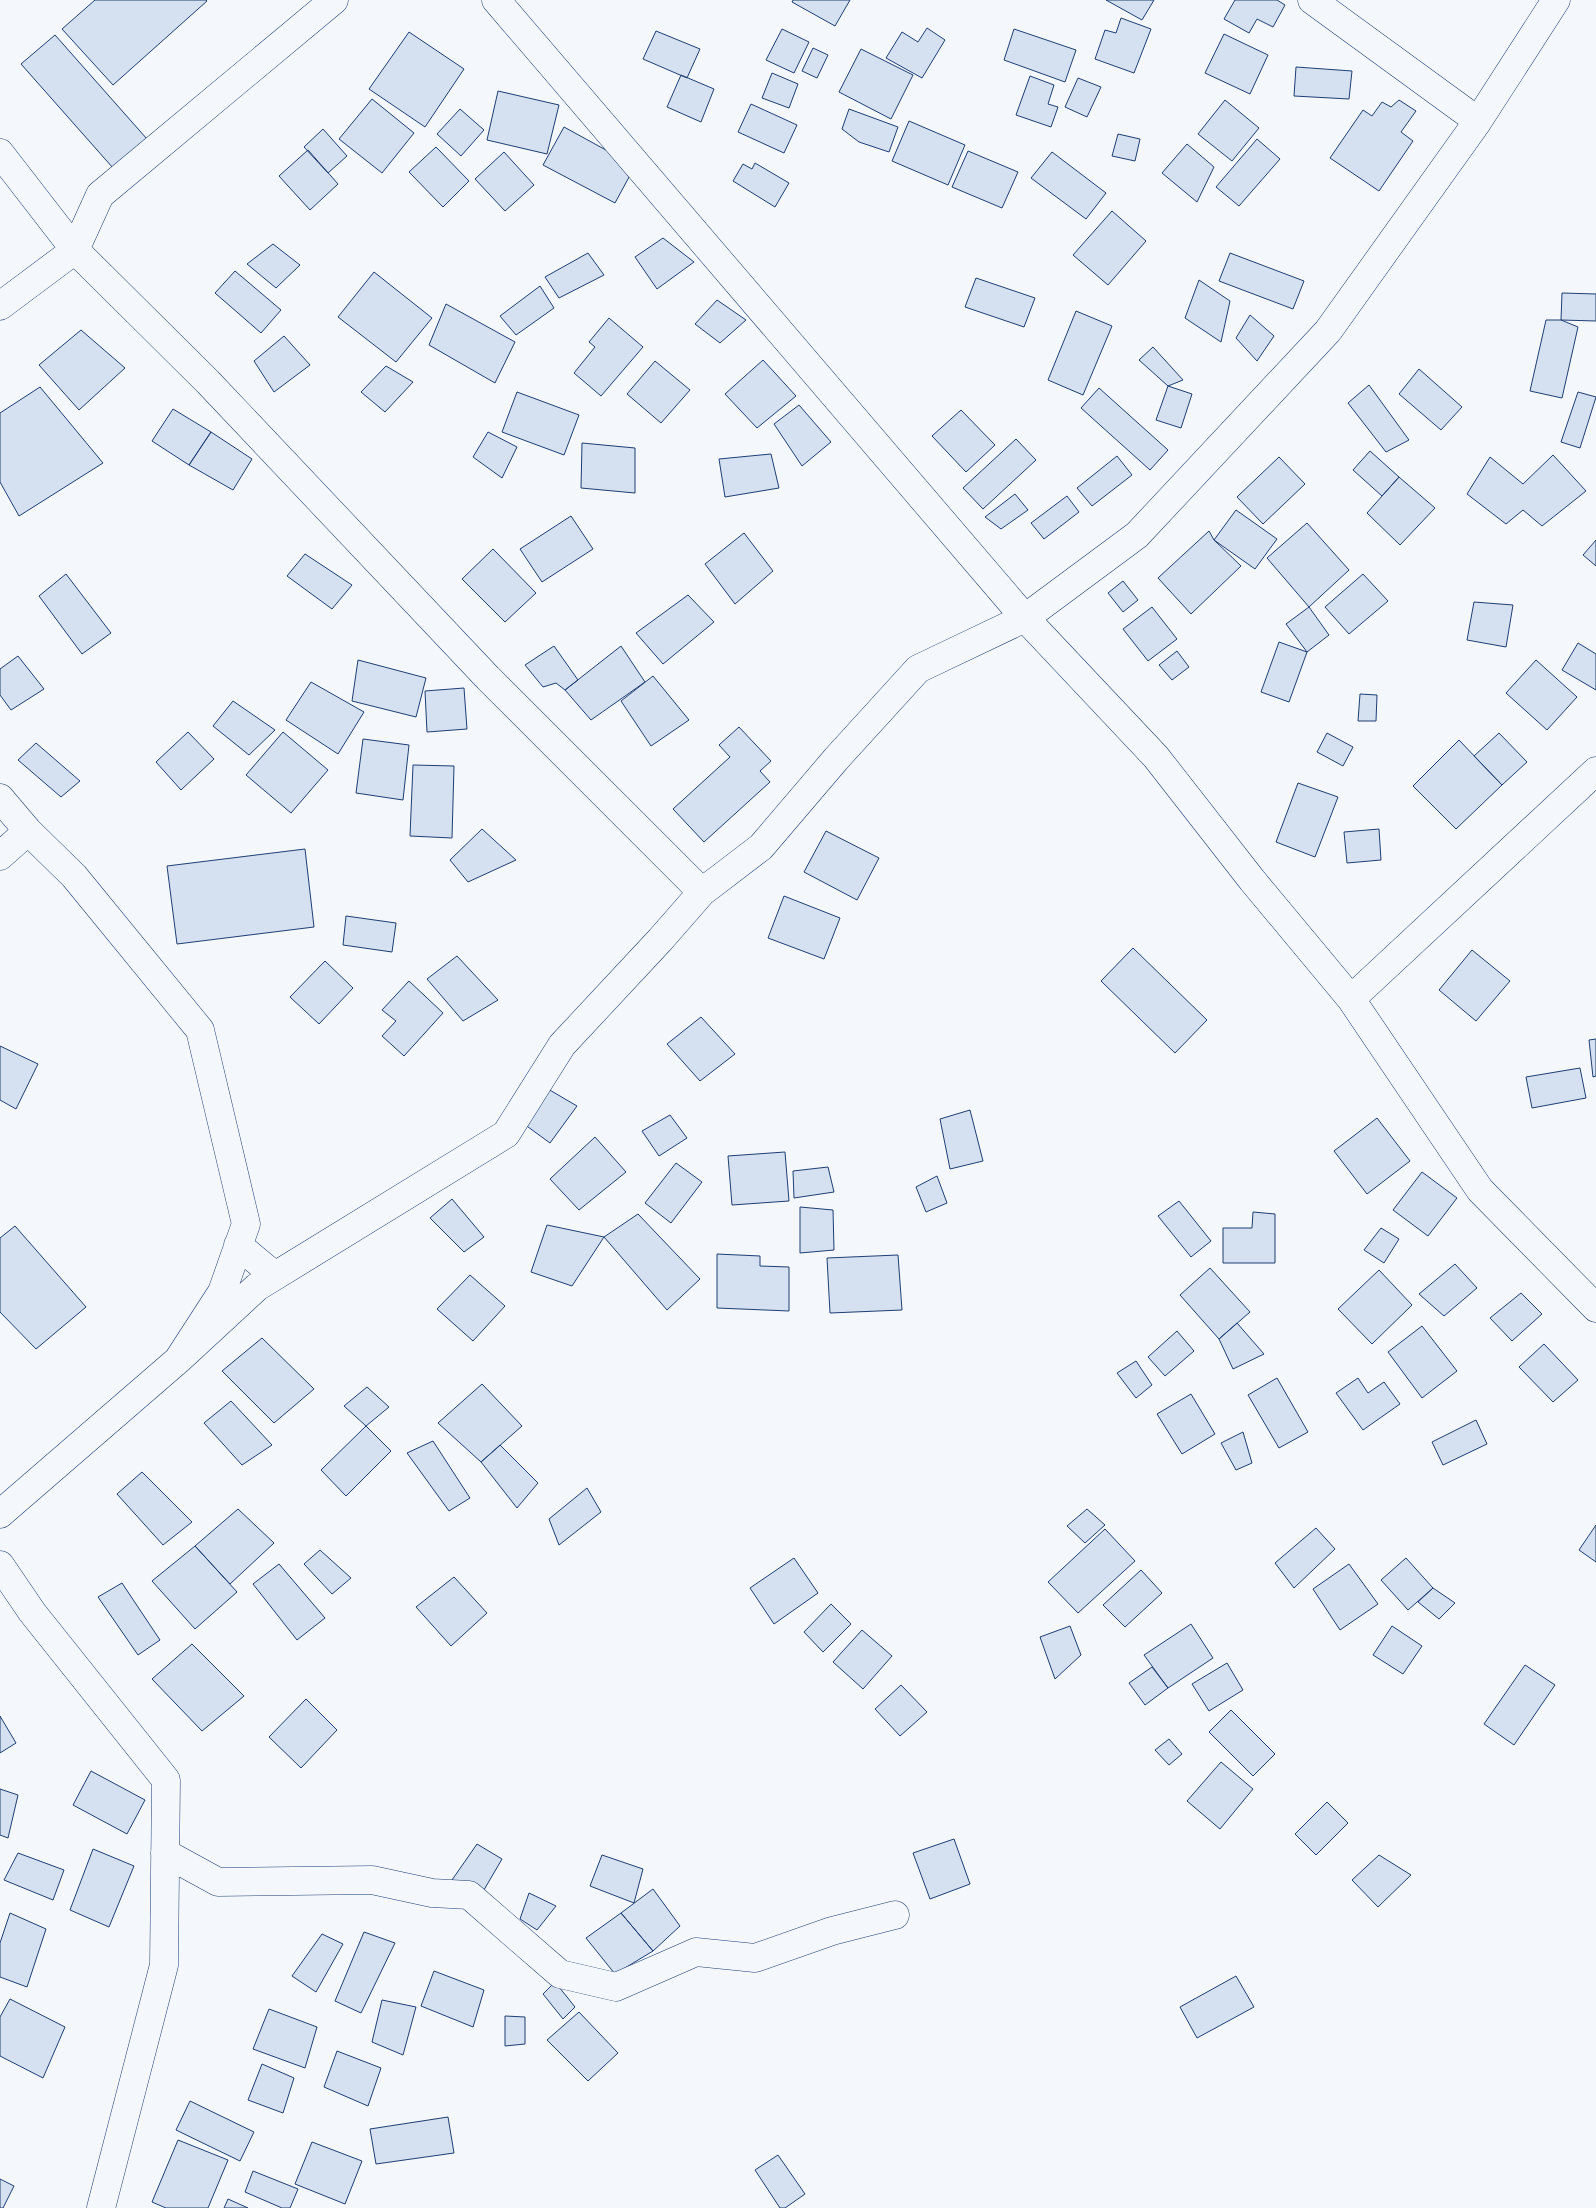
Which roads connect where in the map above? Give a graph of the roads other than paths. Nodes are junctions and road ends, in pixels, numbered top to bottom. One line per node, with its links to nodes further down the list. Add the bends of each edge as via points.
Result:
1 (334, 0): 7 (street, via 100,195)
2 (496, 0): 9 (street)
3 (1312, 0): 5 (street)
4 (1556, 0): 5 (street)
5 (1478, 121): 9 (street, via 1328,331 1137,535)
6 (0, 154): 7 (street)
7 (75, 250): 8 (street); 14 (street, via 208,382 488,678)
8 (0, 306)
9 (1025, 618): 14 (street, via 918,669 761,846); 15 (street, via 1156,757)
10 (1596, 771): 15 (street)
11 (0, 798): 12 (street)
12 (28, 831): 13 (street); 16 (street, via 74,876 200,1030 246,1224)
13 (0, 856)
14 (702, 892): 17 (street, via 562,1045 506,1134)
15 (1351, 999): 18 (street, via 1480,1190)
16 (238, 1245): 17 (street); 19 (street, via 222,1292)
17 (275, 1276): 19 (street, via 257,1287)
18 (1596, 1308)
19 (178, 1360): 20 (street)
20 (0, 1514)
21 (0, 1565): 22 (street, via 32,1612 166,1780)
22 (166, 1853): 23 (street, via 218,1882 372,1880 432,1893 469,1895 560,1974 616,1987 696,1952 755,1958 832,1931); 24 (street, via 164,1965)
23 (895, 1915)
24 (101, 2208)

